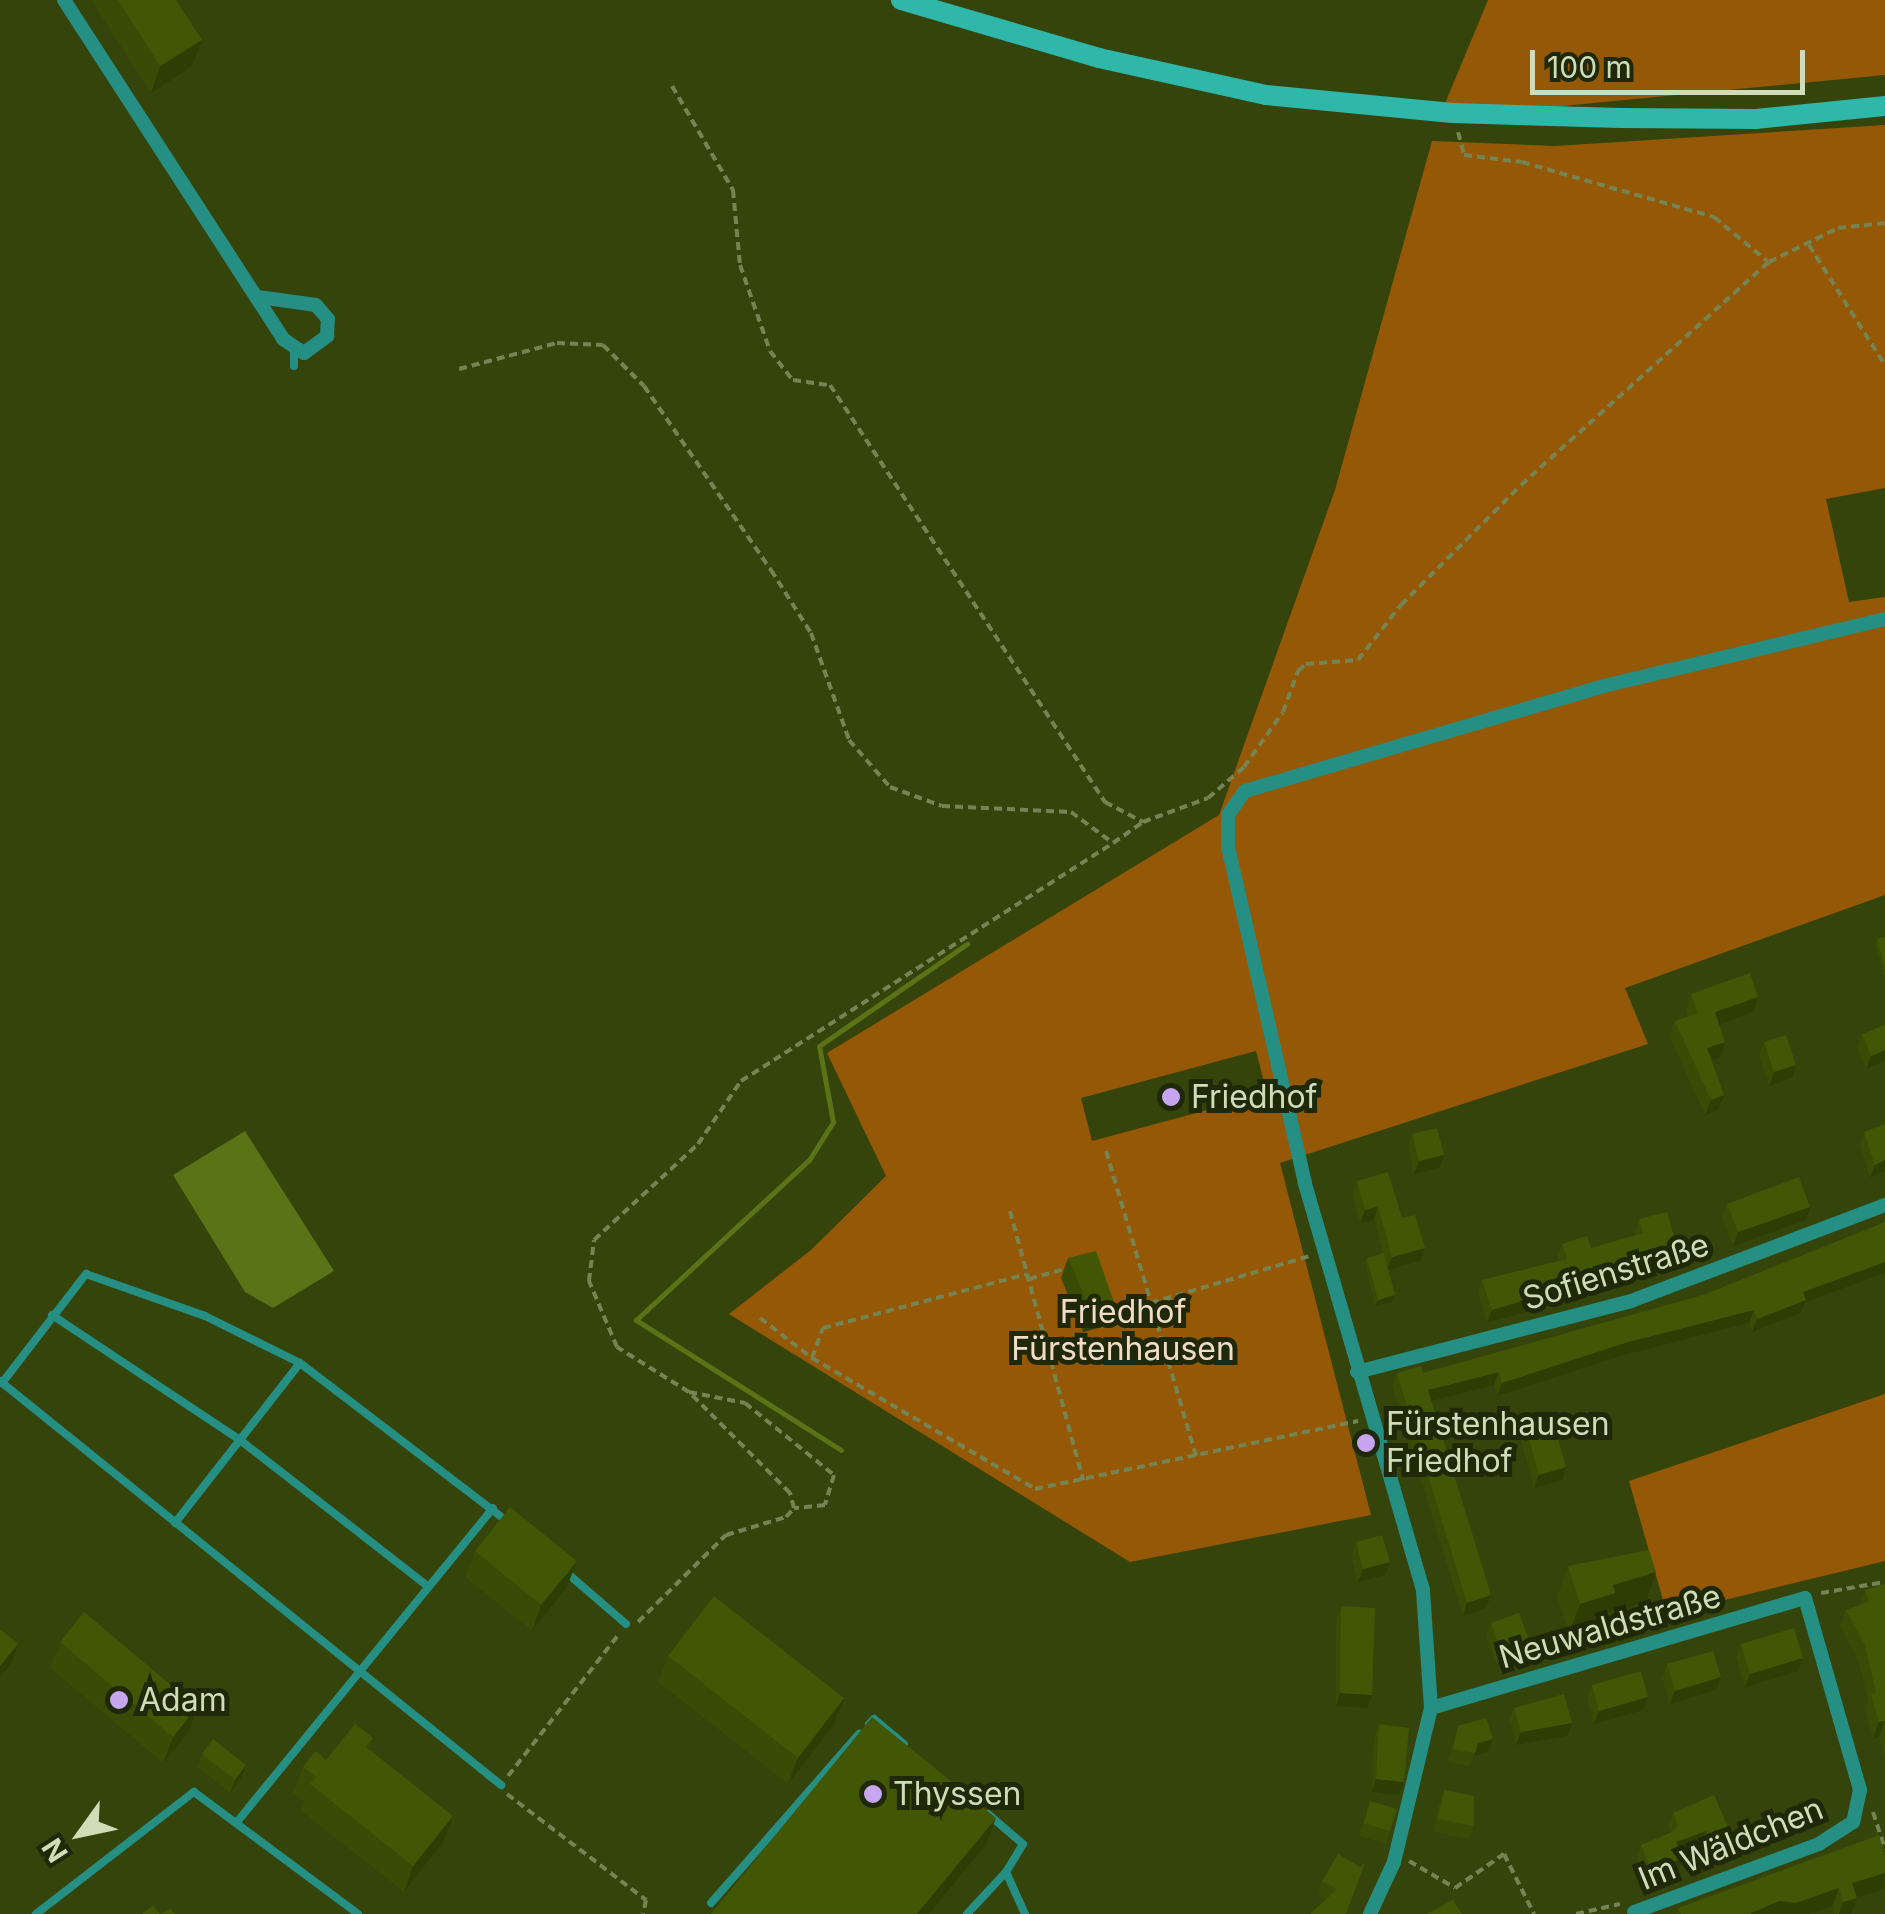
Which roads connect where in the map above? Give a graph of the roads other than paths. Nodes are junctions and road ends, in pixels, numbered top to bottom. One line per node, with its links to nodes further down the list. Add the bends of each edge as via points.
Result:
1 (64, 0): 4 (street)
2 (901, 0): 3 (main road, via 1099,58 1266,95 1452,113 1756,118)
3 (1885, 106)
4 (258, 297): 5 (street); 5 (street, via 316,305 328,318 318,348)
5 (294, 348): 6 (lane)
6 (294, 366)
7 (1885, 619): 11 (street, via 1604,686 1245,791 1228,814 1228,847)
8 (1885, 1205): 11 (street, Sofienstraße, via 1630,1301)
9 (52, 1315): 10 (lane, via 86,1274 205,1316); 12 (lane); 13 (lane)
10 (300, 1363): 13 (lane); 14 (lane)
11 (1357, 1372): 22 (street, via 1423,1590)
12 (1, 1382): 15 (lane)
13 (240, 1440): 15 (lane); 18 (lane)
14 (493, 1508): 16 (lane); 18 (lane)
15 (176, 1523): 21 (lane)
16 (522, 1534)
17 (552, 1560): 20 (lane)
18 (430, 1587): 21 (lane, via 370,1661)
19 (1805, 1598): 22 (street, Neuwaldstraße); 29 (street, Im Wäldchen, via 1860,1790 1859,1807 1838,1835)
20 (626, 1624)
21 (356, 1668): 24 (lane); 26 (lane)
22 (1431, 1708): 34 (street, via 1396,1854)
23 (919, 1756): 28 (lane, via 874,1719)
24 (501, 1786)
25 (978, 1806): 27 (lane, via 1023,1844)
26 (237, 1822): 30 (lane, via 194,1792); 31 (lane)
27 (1006, 1872): 32 (lane); 33 (lane)
28 (711, 1903)
29 (1634, 1912)
30 (36, 1914)
31 (358, 1914)
32 (967, 1914)
33 (1024, 1914)
34 (1370, 1914)

